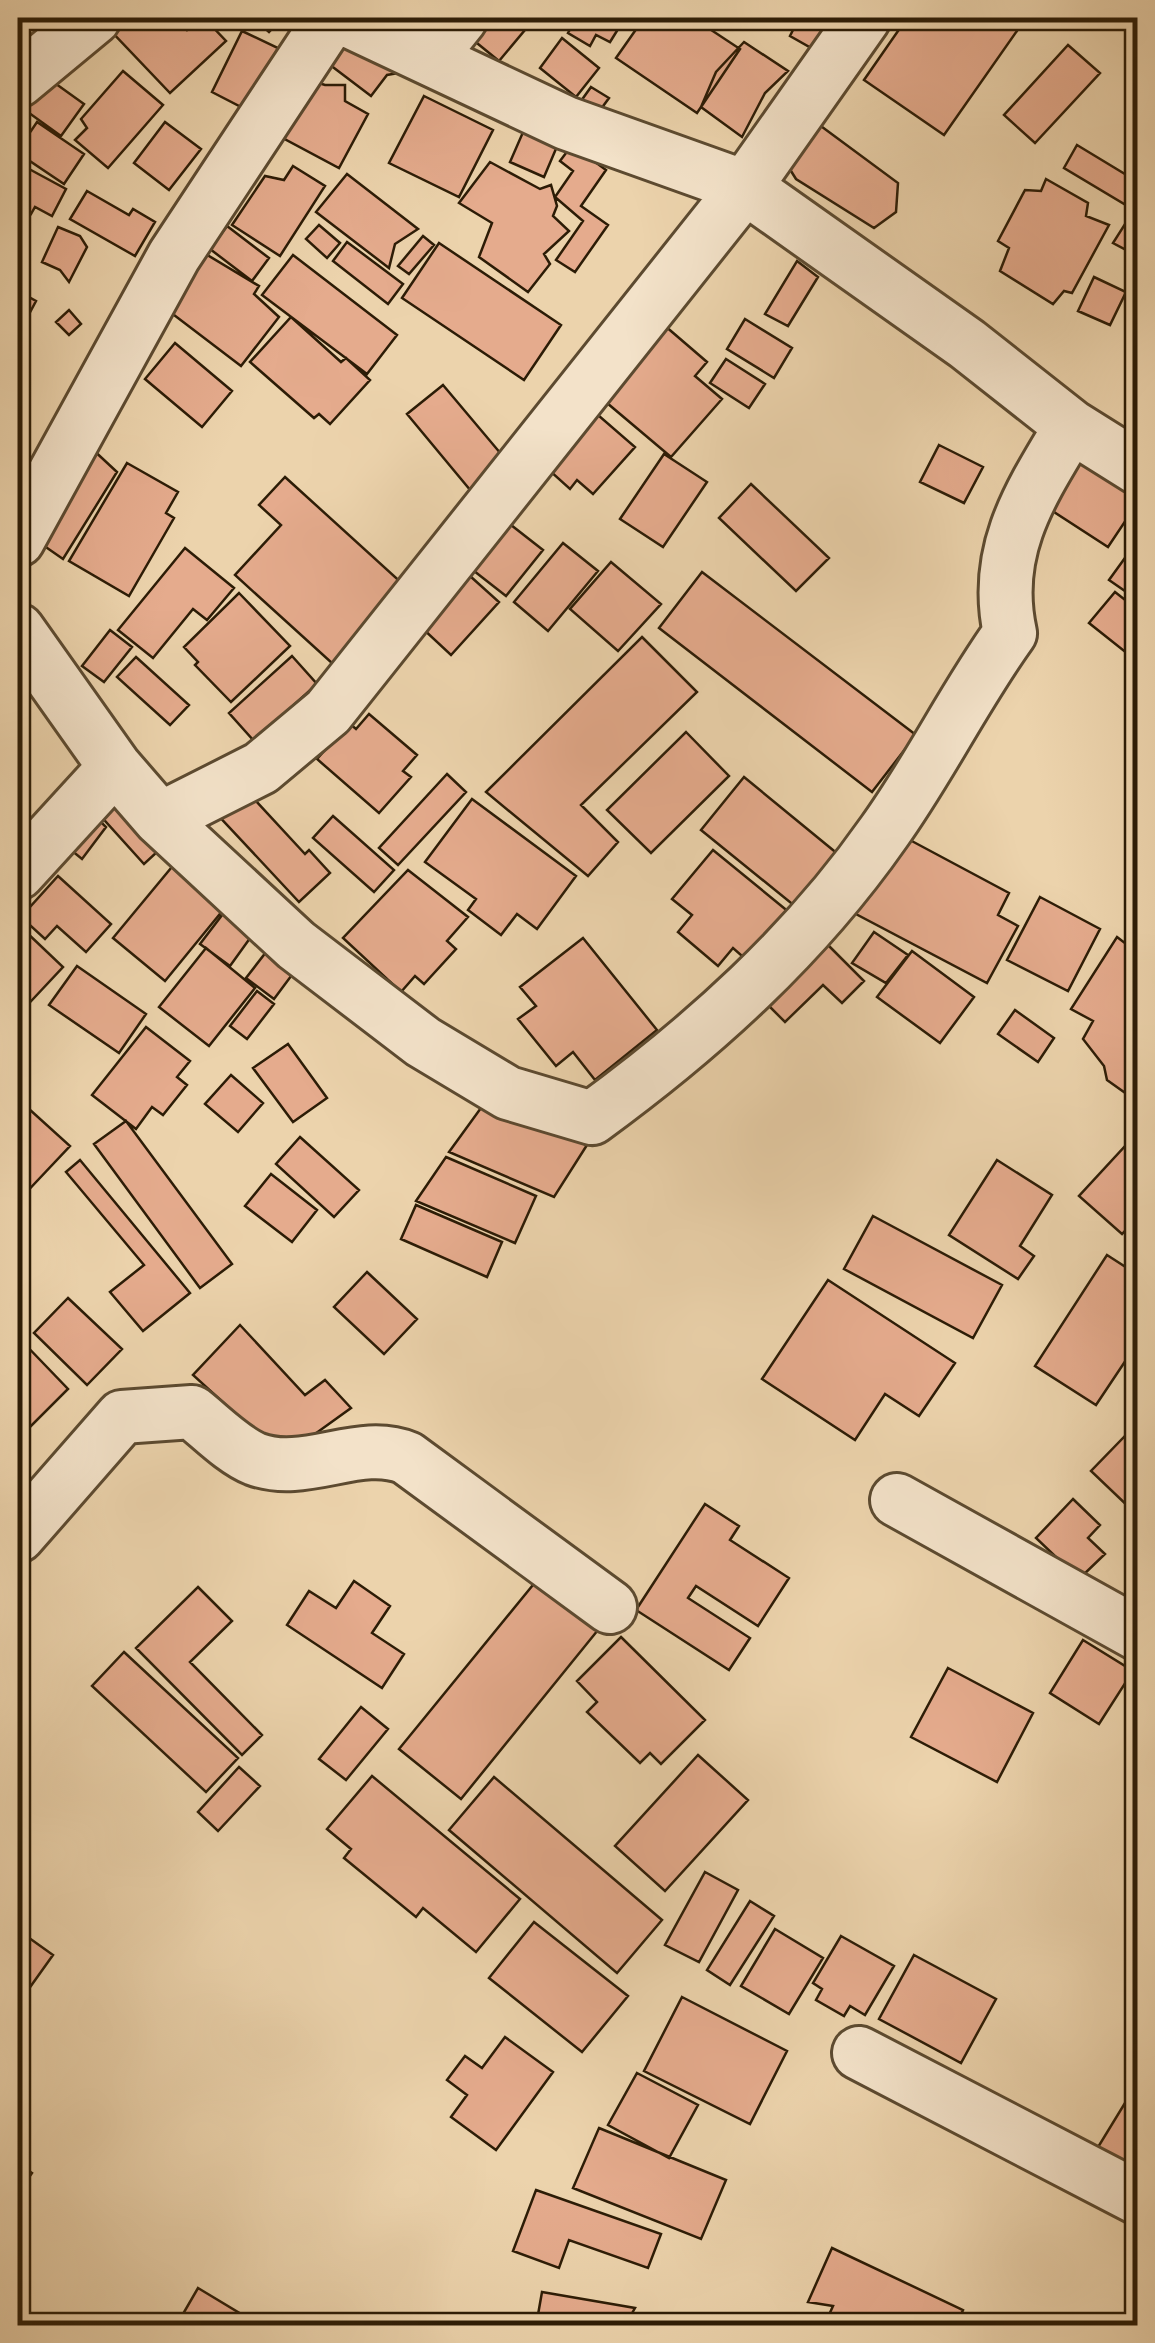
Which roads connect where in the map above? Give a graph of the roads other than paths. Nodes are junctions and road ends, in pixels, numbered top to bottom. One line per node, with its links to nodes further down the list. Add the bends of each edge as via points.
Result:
1 (94, 18): 7 (street)
2 (331, 18): 11 (street, via 174,256)
3 (343, 18): 6 (street)
4 (460, 18): 6 (street)
5 (864, 18): 8 (street)
6 (429, 58): 8 (street, via 566,123)
7 (18, 81)
8 (745, 187): 9 (street, via 967,344); 14 (street, via 328,712 261,768)
9 (1070, 426): 10 (street); 14 (street, via 1009,542 1004,590 1010,633 884,833 784,958 592,1118 508,1094 423,1042 296,944)
10 (1138, 468)
11 (18, 540)
12 (18, 630): 13 (street)
13 (115, 767): 14 (street); 15 (street)
14 (160, 819)
15 (18, 873)
16 (897, 1500): 19 (street)
17 (18, 1536): 18 (street, via 122,1417 192,1412 252,1458 289,1466 388,1450 407,1458)
18 (610, 1607)
19 (1138, 1634)
20 (859, 2053): 21 (street)
21 (1138, 2198)

